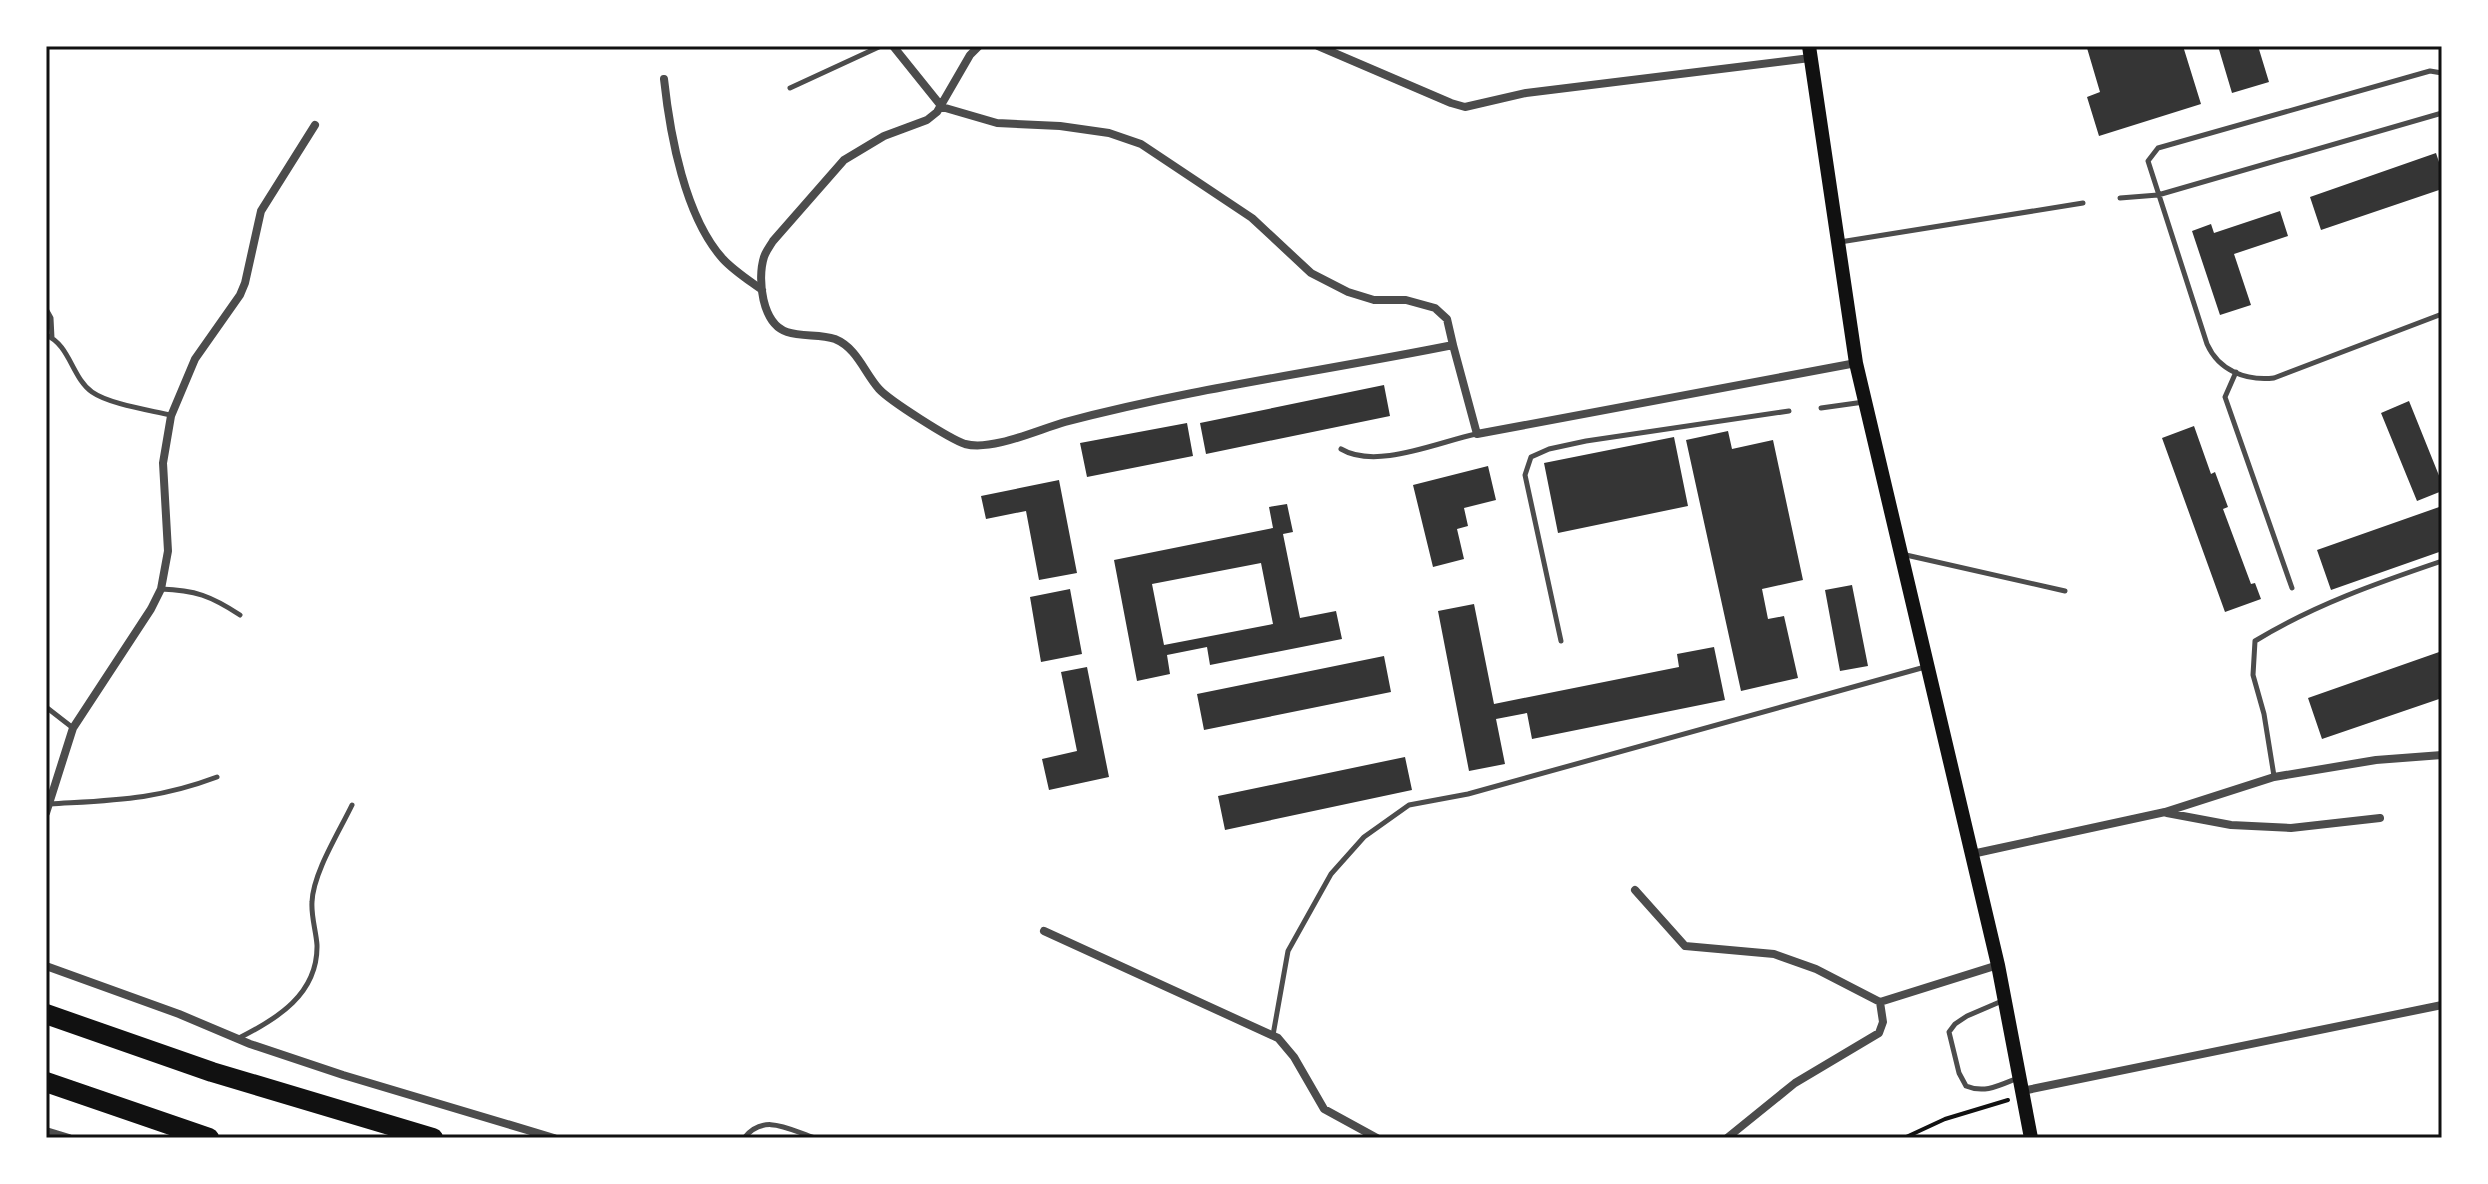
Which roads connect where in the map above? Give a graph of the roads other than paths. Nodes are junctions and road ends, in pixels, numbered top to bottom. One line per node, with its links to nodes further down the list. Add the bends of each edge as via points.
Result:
1 (881, 46): 8 (lane)
2 (893, 46): 9 (street)
3 (979, 46): 9 (street)
4 (1318, 46): 5 (street, via 1465,107 1526,93)
5 (1809, 52): 15 (main road)
6 (2442, 73): 12 (lane, via 2430,71 2158,148 2148,161)
7 (664, 79): 16 (street, via 682,176 701,224 723,260)
8 (790, 88)
9 (942, 107): 16 (street, via 927,120 884,136 844,160 765,254); 20 (street, via 997,123 1109,133 1141,144 1252,218 1311,273 1374,300 1406,300 1435,308 1447,319)
10 (2442, 113): 12 (lane)
11 (315, 125): 26 (street, via 261,211 240,295 195,359)
12 (2158, 195): 13 (lane); 22 (lane, via 2212,356)
13 (2120, 198)
14 (2083, 203): 15 (lane)
15 (1839, 242): 21 (main road)
16 (762, 290): 20 (street, via 777,328 846,345 896,405 968,445 995,444 1132,406)
17 (46, 309): 19 (lane)
18 (2442, 314): 22 (lane, via 2274,378)
19 (49, 336): 26 (lane, via 93,393)
20 (1453, 345): 27 (street)
21 (1856, 363): 23 (main road); 27 (street)
22 (2236, 372): 31 (lane, via 2225,397)
23 (1865, 402): 24 (lane); 29 (main road)
24 (1821, 408)
25 (1789, 411): 35 (lane, via 1586,441 1531,457 1525,475)
26 (171, 416): 32 (street, via 163,463 168,551)
27 (1477, 434): 28 (lane, via 1381,457 1353,456)
28 (1341, 449)
29 (1901, 554): 33 (lane); 36 (main road)
30 (2442, 561): 41 (lane, via 2295,617 2255,641 2253,675)
31 (2292, 588)
32 (161, 589): 34 (lane, via 200,593); 38 (street)
33 (2065, 591)
34 (240, 615)
35 (1561, 641)
36 (1926, 667): 46 (main road); 55 (lane, via 1468,794 1409,805 1364,837 1331,874 1288,951)
37 (46, 707): 38 (lane)
38 (73, 728): 43 (street)
39 (2442, 755): 41 (street)
40 (217, 777): 43 (lane, via 150,797)
41 (2274, 777): 44 (street)
42 (352, 805): 56 (lane, via 314,891 317,947 309,986 273,1021)
43 (48, 809)
44 (2165, 812): 45 (street, via 2231,825 2291,828); 46 (street)
45 (2380, 818)
46 (1972, 854): 49 (main road)
47 (1635, 890): 52 (street, via 1685,946 1774,954)
48 (1044, 931): 55 (street)
49 (1998, 965): 51 (main road); 52 (street)
50 (46, 966): 56 (street)
51 (2005, 1000): 58 (main road); 58 (lane, via 1967,1016 1949,1032 1966,1086 1977,1091)
52 (1880, 1002): 67 (street, via 1879,1033 1795,1083)
53 (2442, 1005): 58 (street)
54 (46, 1014): 62 (highway, via 212,1072)
55 (1273, 1035): 66 (street, via 1294,1057 1324,1109)
56 (238, 1039): 63 (street)
57 (46, 1082): 61 (highway)
58 (2021, 1088): 68 (main road)
59 (46, 1131): 60 (street)
60 (69, 1138)
61 (209, 1138)
62 (433, 1138)
63 (554, 1138)
64 (744, 1138): 65 (lane, via 753,1126 764,1124)
65 (815, 1138)
66 (1377, 1138)
67 (1727, 1138)
68 (2031, 1138)

